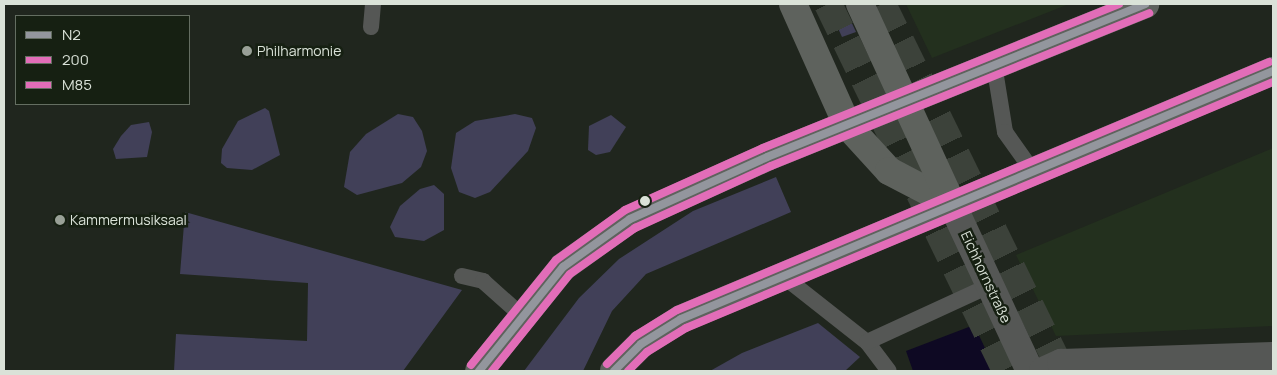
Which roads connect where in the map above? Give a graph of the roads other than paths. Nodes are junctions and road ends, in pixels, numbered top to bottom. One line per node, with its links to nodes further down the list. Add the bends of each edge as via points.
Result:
1 (373, 4): 5 (lane)
2 (793, 4): 9 (main road)
3 (860, 4): 8 (main road, Eichhornstraße)
4 (1145, 4): 6 (main road)
5 (371, 27)
6 (994, 64): 8 (main road); 10 (lane, via 1005,132)
7 (1273, 71): 10 (main road)
8 (904, 101): 9 (main road); 11 (main road, Eichhornstraße)
9 (847, 125): 11 (main road, via 889,171); 15 (main road, via 630,219 564,267)
10 (1032, 170): 11 (main road)
11 (952, 204): 13 (main road); 14 (street, Eichhornstraße)
12 (462, 276): 15 (lane, via 483,281)
13 (783, 276): 16 (lane); 19 (main road, via 660,331)
14 (989, 286): 16 (lane); 21 (street, Eichhornstraße)
15 (520, 315): 18 (main road)
16 (866, 342): 20 (lane)
17 (1273, 356): 22 (street, via 1061,363)
18 (479, 371)
19 (614, 371)
20 (889, 371)
21 (1030, 371)
22 (1043, 371)

